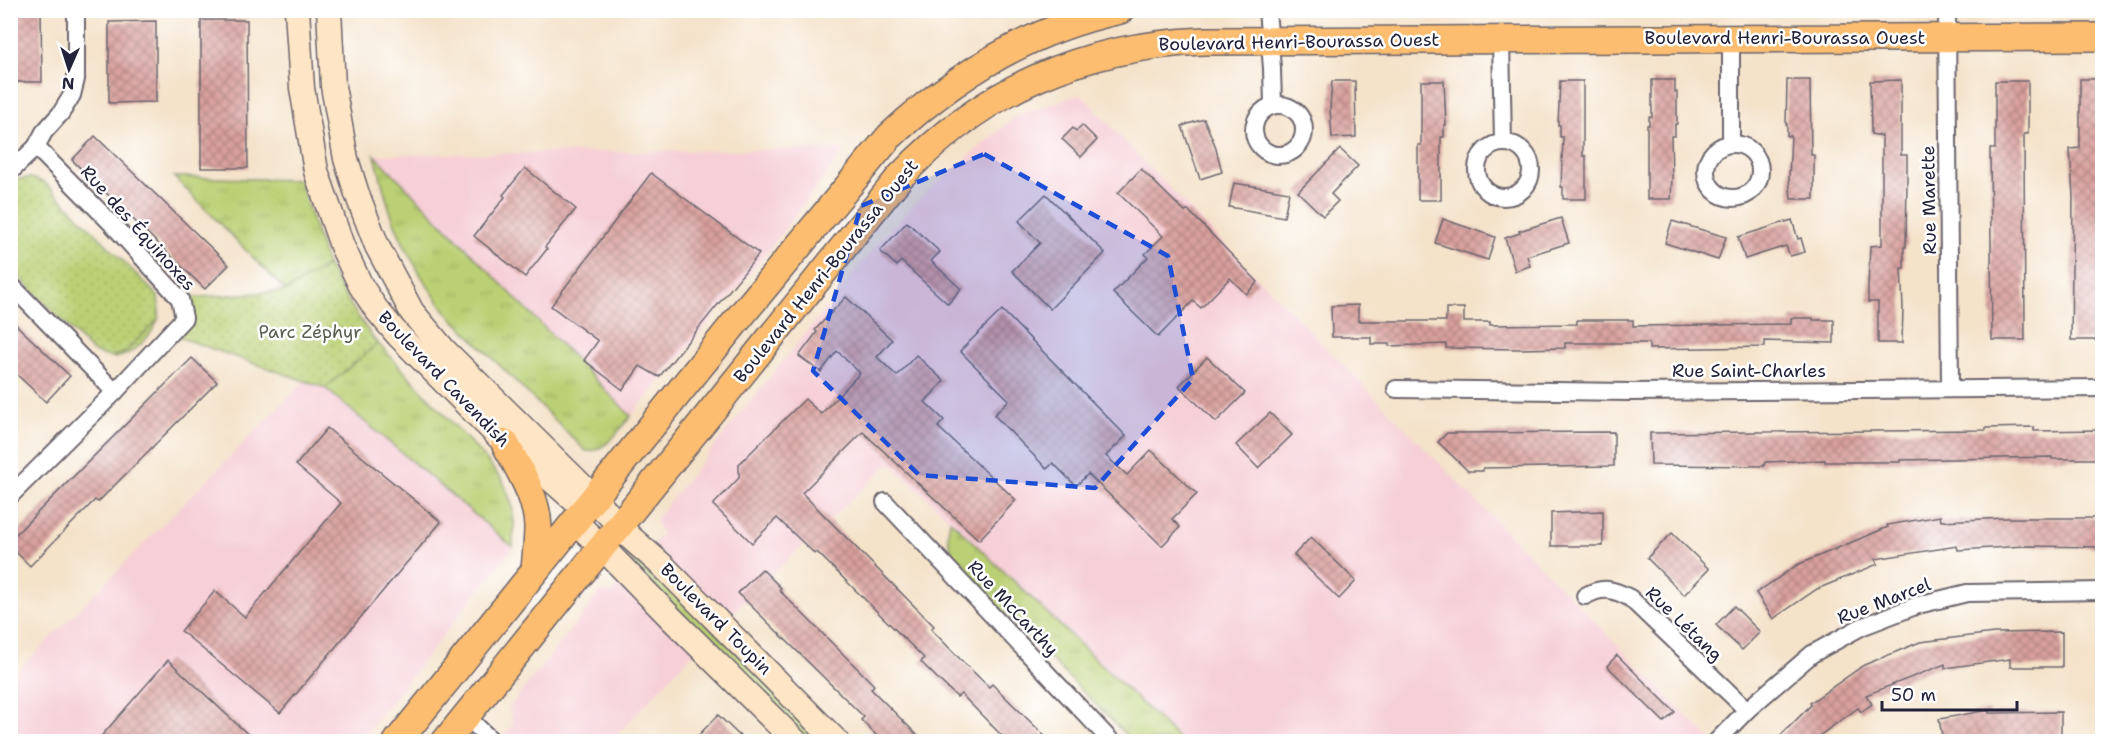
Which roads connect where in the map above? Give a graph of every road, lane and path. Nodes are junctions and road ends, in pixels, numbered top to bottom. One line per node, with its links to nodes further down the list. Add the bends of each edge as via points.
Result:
1 (76, 10): 15 (street, via 74,90)
2 (297, 10): 22 (main road, Boulevard Cavendish, via 308,132 322,190 348,261 387,322)
3 (329, 10): 25 (main road, Boulevard Cavendish, via 331,71 342,143 367,222 395,283 412,312)
4 (1120, 10): 25 (main road, Boulevard Henri-Bourassa Ouest, via 1054,29 1019,44 973,70 889,137)
5 (1267, 10): 11 (street)
6 (1947, 10): 7 (street, Rue Marette)
7 (1947, 37): 8 (main road, Boulevard Henri-Bourassa Ouest); 10 (main road, Boulevard Henri-Bourassa Ouest); 20 (street, Rue Marette)
8 (2103, 37)
9 (1501, 39): 10 (main road, Boulevard Henri-Bourassa Ouest); 11 (main road, Boulevard Henri-Bourassa Ouest); 13 (street)
10 (1731, 39): 14 (street)
11 (1270, 40): 12 (street); 26 (main road, Boulevard Henri-Bourassa Ouest, via 1163,44 1088,59 1019,86 959,123 888,192)
12 (1273, 105)
13 (1503, 143)
14 (1731, 144)
15 (36, 147): 16 (street); 21 (street, Rue des Équinoxes, via 180,299 184,318)
16 (10, 172)
17 (10, 284): 21 (street)
18 (2103, 388): 20 (street, Rue Saint-Charles)
19 (1396, 389): 20 (street, Rue Saint-Charles)
20 (1950, 389)
21 (115, 392): 23 (street, Rue des Équinoxes)
22 (505, 443): 25 (main road, Boulevard Cavendish); 28 (main road, via 536,512)
23 (10, 496)
24 (885, 502): 38 (street, Rue McCarthy)
25 (584, 509): 26 (main road, Boulevard Toupin); 27 (main road, Boulevard Toupin); 28 (main road, Boulevard Henri-Bourassa Ouest)
26 (619, 525): 27 (main road, Boulevard Henri-Bourassa Ouest); 37 (main road, Boulevard Toupin)
27 (602, 547): 32 (main road, Boulevard Henri-Bourassa Ouest); 36 (main road, Boulevard Toupin)
28 (535, 570): 33 (main road, Boulevard Henri-Bourassa Ouest)
29 (2102, 592): 31 (street, Rue Marcel, via 1967,593 1918,605 1861,627 1812,654)
30 (1585, 596): 31 (street, Rue Létang, via 1606,588 1630,598)
31 (1747, 710): 39 (street, Rue Marcel)
32 (466, 716): 34 (main road, Boulevard Henri-Bourassa Ouest); 35 (street)
33 (397, 741)
34 (445, 741)
35 (493, 741)
36 (796, 741)
37 (837, 741)
38 (1112, 741)
39 (1716, 741)

